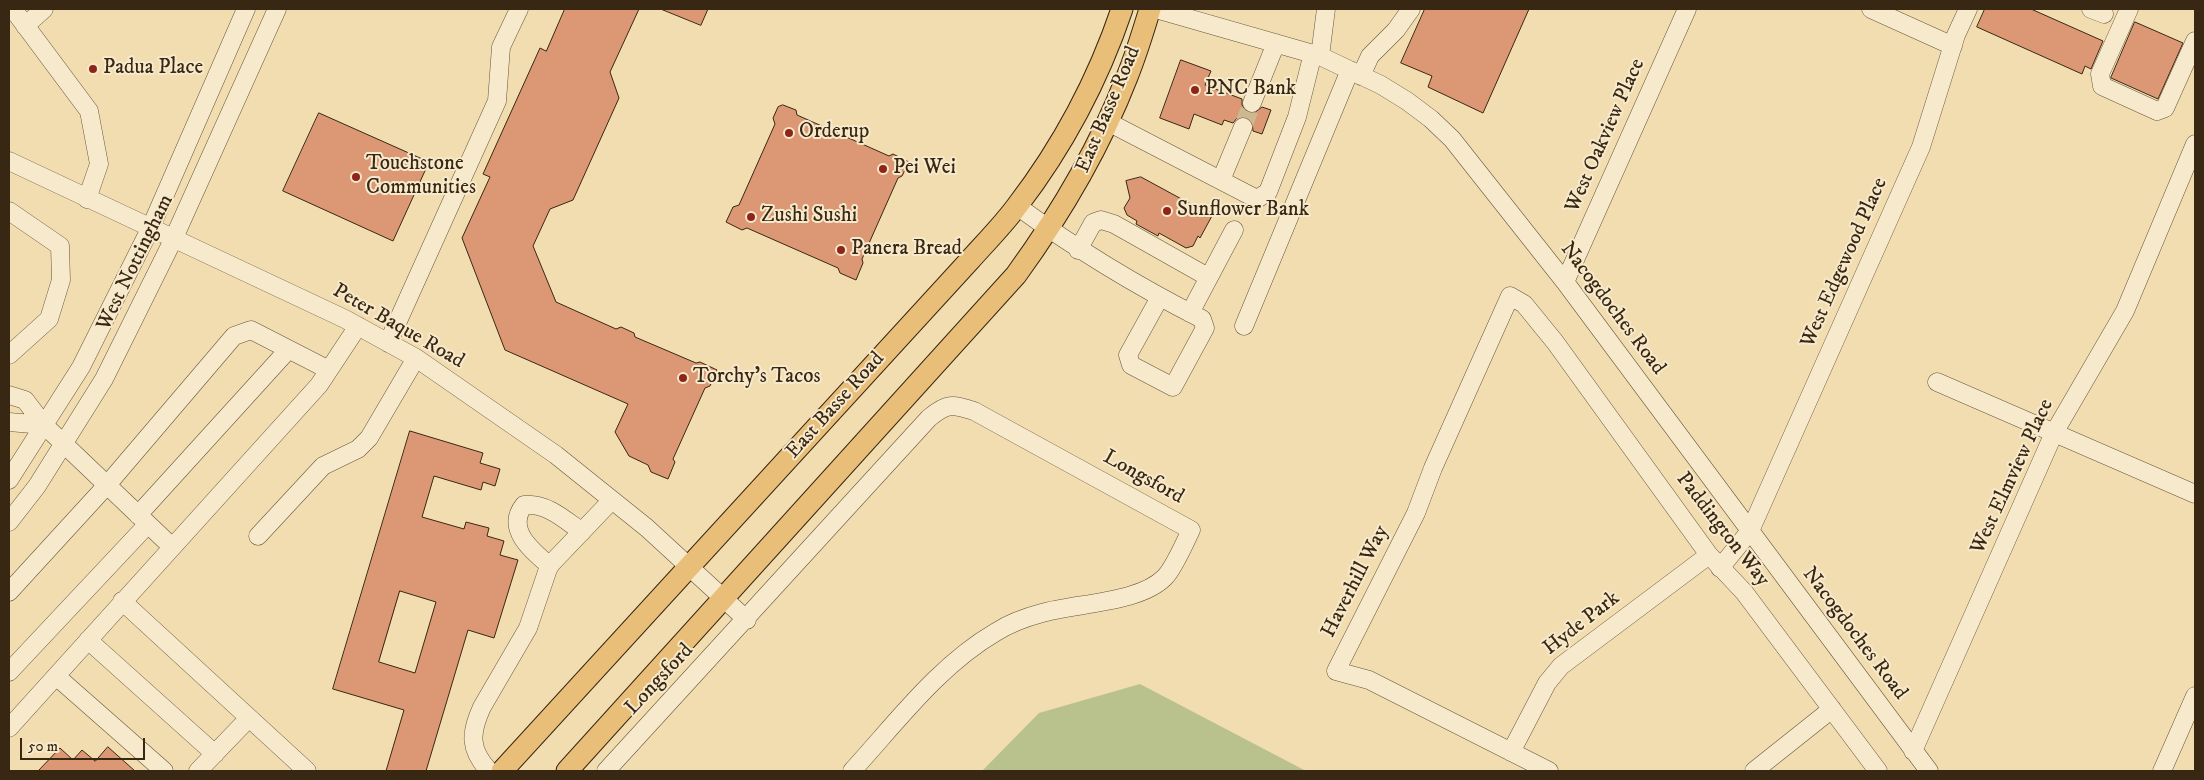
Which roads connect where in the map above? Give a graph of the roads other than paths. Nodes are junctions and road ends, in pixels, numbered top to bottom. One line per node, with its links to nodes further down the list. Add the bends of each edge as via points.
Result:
1 (12, 9): 15 (street)
2 (44, 9): 15 (street)
3 (246, 9): 30 (street, West Nottingham)
4 (277, 9): 33 (street, West Nottingham)
5 (519, 9): 42 (street, via 502,47 497,101)
6 (1122, 9): 28 (main road, East Basse Road, via 1088,94 1057,149)
7 (1150, 9): 22 (main road, East Basse Road, via 1128,77)
8 (1156, 9): 17 (street, Nacogdoches Road)
9 (1326, 9): 19 (street)
10 (1408, 9): 20 (street, via 1396,30)
11 (1687, 9): 36 (street, West Oakview Place)
12 (1871, 9): 18 (street)
13 (1968, 9): 18 (street, West Edgewood Place)
14 (2129, 9): 16 (street, via 2100,74 2102,86 2156,111 2165,108)
15 (25, 26): 27 (street, via 90,111 99,164)
16 (2195, 41)
17 (1276, 43): 19 (street, Nacogdoches Road); 21 (street)
18 (1953, 46): 59 (street, West Edgewood Place, via 1921,147)
19 (1316, 54): 20 (street, Nacogdoches Road); 26 (street, via 1297,117 1268,192 1257,199)
20 (1355, 73): 36 (street, Nacogdoches Road, via 1407,101 1452,139); 41 (street)
21 (1252, 103)
22 (1108, 122): 26 (street); 31 (main road, East Basse Road, via 1079,181)
23 (1243, 127): 26 (street)
24 (2195, 144): 51 (street, West Elmview Place, via 2125,311)
25 (9, 161): 27 (street, Peter Baque Road)
26 (1221, 180)
27 (87, 199): 30 (street, Peter Baque Road)
28 (1017, 206): 31 (street); 65 (main road, East Basse Road)
29 (9, 211): 44 (street, via 60,246 61,280 49,319)
30 (150, 229): 33 (street, Peter Baque Road); 50 (street, West Nottingham, via 81,366)
31 (1049, 230): 34 (street); 67 (main road, East Basse Road, via 1016,276)
32 (1234, 230): 35 (street)
33 (174, 240): 40 (street, Peter Baque Road); 52 (street, West Nottingham, via 104,379)
34 (1078, 250): 35 (street, via 1093,223 1101,220 1114,224); 38 (street)
35 (1208, 277): 39 (street)
36 (1565, 282): 59 (street, Nacogdoches Road)
37 (1510, 296): 63 (street, Paddington Way, via 1524,304 1555,342); 78 (street, Haverhill Way, via 1416,513 1336,672 1369,680)
38 (1160, 297): 39 (street); 39 (street, via 1128,355 1131,365 1173,387 1205,328 1202,319)
39 (1190, 313)
40 (358, 326): 42 (street, Peter Baque Road); 46 (street)
41 (1244, 326)
42 (388, 343): 45 (street, Peter Baque Road)
43 (288, 350): 46 (street); 54 (street, via 250,330 234,336); 57 (street)
44 (9, 355)
45 (416, 358): 56 (street, Peter Baque Road, via 556,455); 61 (street, via 369,438 358,449 323,466)
46 (329, 370): 62 (street, via 319,385)
47 (1937, 382): 51 (street)
48 (9, 395): 50 (street, via 25,400)
49 (9, 422): 50 (street)
50 (44, 425): 52 (street); 53 (street, West Nottingham)
51 (2054, 433): 55 (street); 77 (street, West Elmview Place)
52 (64, 443): 54 (street); 58 (street, West Nottingham)
53 (9, 480)
54 (107, 485): 57 (street); 66 (street)
55 (2195, 494)
56 (611, 500): 60 (street); 65 (street, Peter Baque Road)
57 (143, 519): 62 (street); 71 (street)
58 (9, 522)
59 (1750, 531): 63 (street, Hyde Park); 77 (street, Nacogdoches Road)
60 (582, 532): 64 (street); 64 (street, via 554,512 536,504 524,505 518,513 517,524 524,541)
61 (258, 536)
62 (171, 546): 68 (street)
63 (1714, 562): 74 (street, Paddington Way, via 1744,592); 78 (street, Hyde Park, via 1561,666 1547,683)
64 (550, 566): 83 (street, via 528,628 476,720 473,744)
65 (689, 567): 67 (street, Peter Baque Road); 84 (main road, East Basse Road)
66 (9, 592)
67 (723, 598): 69 (street); 85 (main road, East Basse Road)
68 (122, 601): 70 (street); 75 (street)
69 (747, 620): 86 (street, Longsford); 87 (street, Longsford, via 929,418 946,406 955,405 974,411 1191,530 1165,577 1140,593 1043,612 978,643 937,678)
70 (88, 640): 72 (street); 79 (street)
71 (9, 672)
72 (56, 676): 76 (street); 80 (street)
73 (2195, 696): 92 (street)
74 (1832, 709): 89 (street); 90 (street, Paddington Way)
75 (249, 718): 79 (street); 82 (street)
76 (9, 728)
77 (1913, 751): 91 (street, Nacogdoches Road)
78 (1512, 752): 88 (street, Haverhill Way)
79 (214, 754): 81 (street)
80 (164, 771)
81 (198, 771)
82 (307, 771)
83 (489, 771)
84 (502, 771)
85 (567, 771)
86 (606, 771)
87 (852, 771)
88 (1549, 771)
89 (1754, 771)
90 (1878, 771)
91 (1928, 771)
92 (2162, 771)

